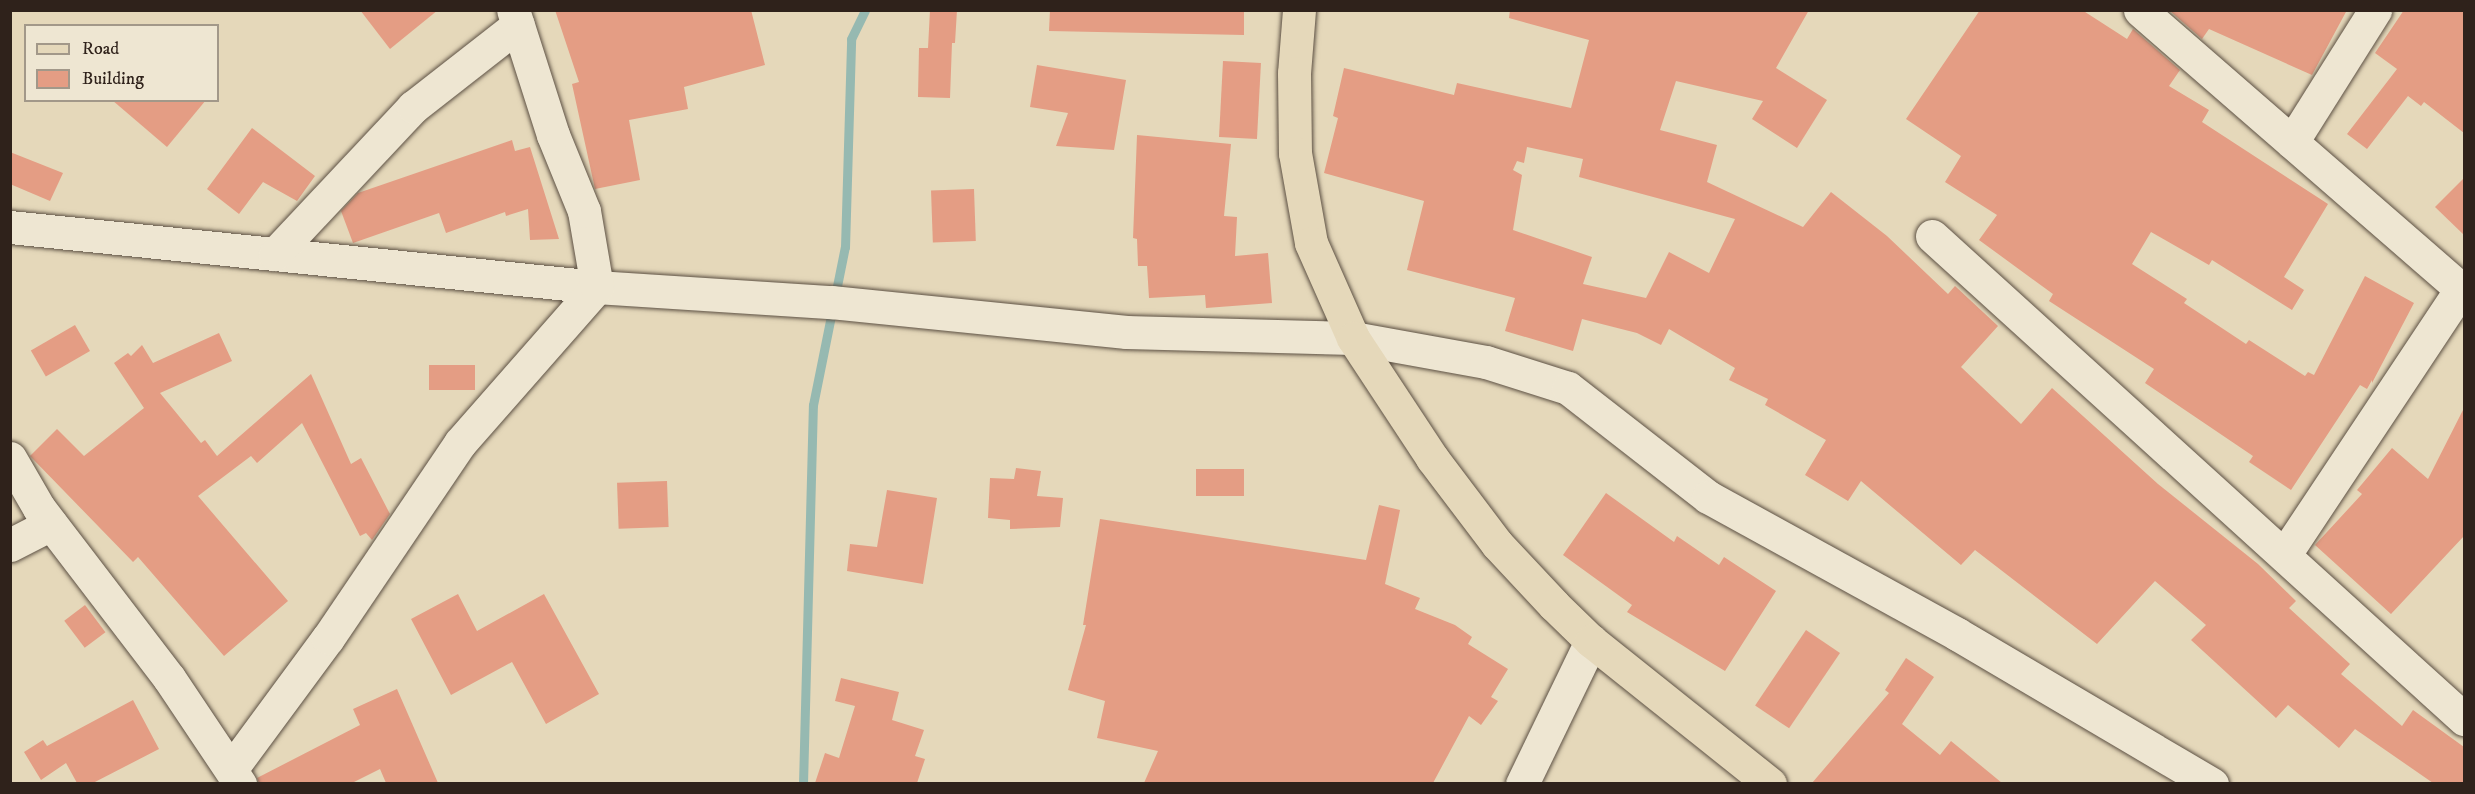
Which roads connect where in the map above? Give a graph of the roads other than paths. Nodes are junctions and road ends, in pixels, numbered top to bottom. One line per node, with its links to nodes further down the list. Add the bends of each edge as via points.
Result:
1 (1299, 10): 11 (main road, via 1294,74 1297,165 1311,243)
2 (2140, 10): 5 (street)
3 (2375, 10): 5 (street)
4 (516, 18): 8 (street, via 413,107); 9 (street, via 553,135 584,211)
5 (2292, 142): 10 (street)
6 (10, 227): 8 (street)
7 (1932, 236): 15 (street)
8 (275, 254): 9 (street)
9 (597, 287): 11 (street, via 831,302 1126,332); 18 (street, via 460,443)
10 (2463, 290): 15 (street)
11 (1353, 338): 16 (main road, via 1432,458 1497,544); 21 (street, via 1486,362 1568,388 1708,496 1957,634)
12 (10, 458): 13 (street)
13 (51, 524): 14 (street); 18 (street)
14 (10, 545)
15 (2285, 554): 17 (street)
16 (1591, 641): 19 (street); 20 (main road)
17 (2464, 719)
18 (236, 776)
19 (1522, 783)
20 (1770, 783)
21 (2211, 783)

